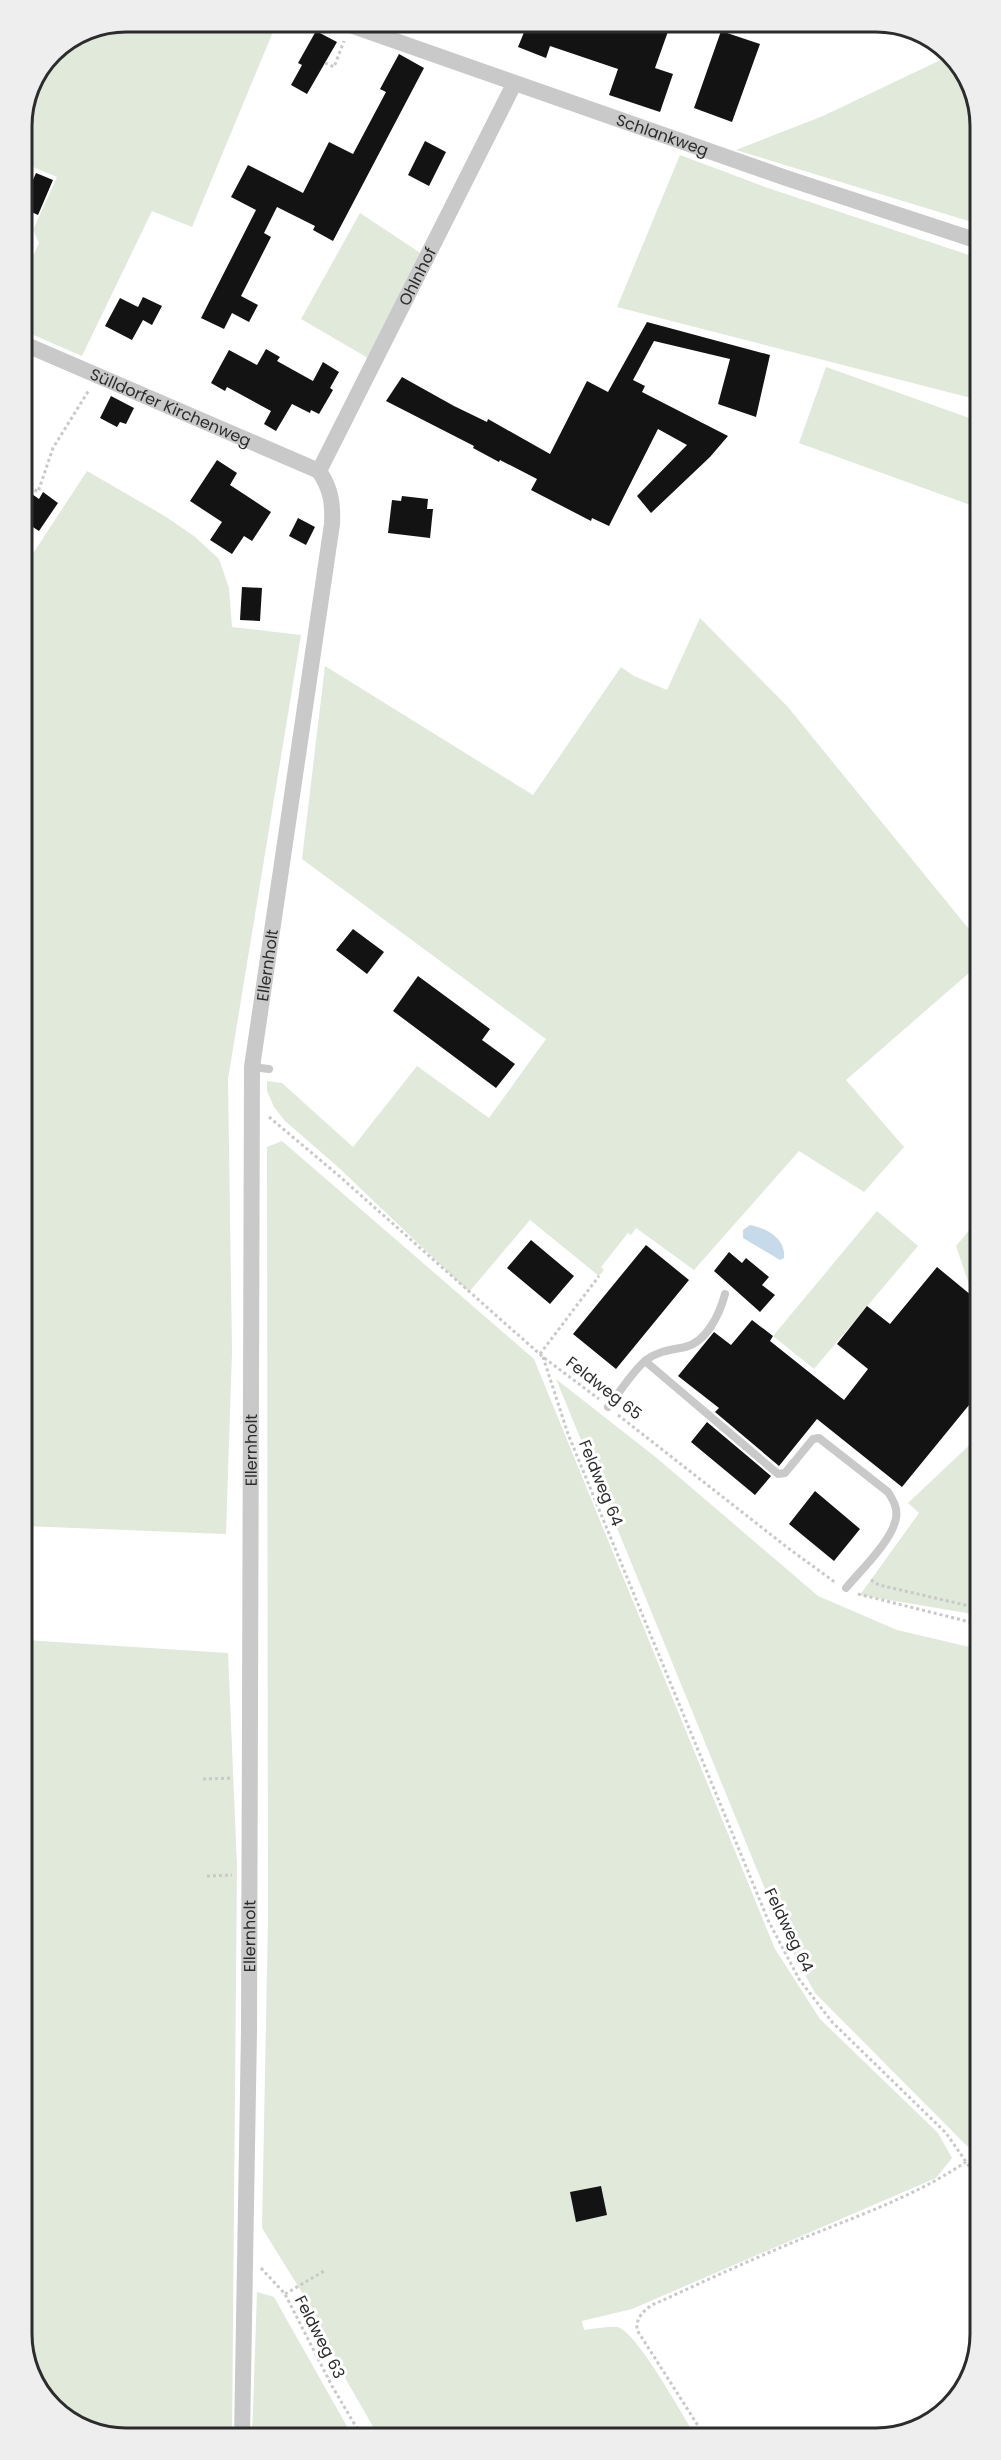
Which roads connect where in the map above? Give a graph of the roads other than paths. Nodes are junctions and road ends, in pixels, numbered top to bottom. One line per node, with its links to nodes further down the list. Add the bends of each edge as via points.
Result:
1 (354, 31): 2 (street, Schlankweg)
2 (514, 84): 3 (street, Schlankweg); 5 (street, Ohlnhof)
3 (970, 238)
4 (32, 347): 5 (street, Sülldorfer Kirchenweg)
5 (319, 471): 6 (street, Ellernholt, via 329,485 333,501 332,524)
6 (252, 1067): 7 (lane); 12 (street, Ellernholt)
7 (269, 1069)
8 (725, 1294): 9 (lane, via 719,1315 698,1341)
9 (645, 1361): 10 (lane); 11 (lane, via 778,1474 785,1473 813,1439 819,1438 888,1492 897,1517 891,1534)
10 (608, 1407)
11 (846, 1588)
12 (242, 2428)

